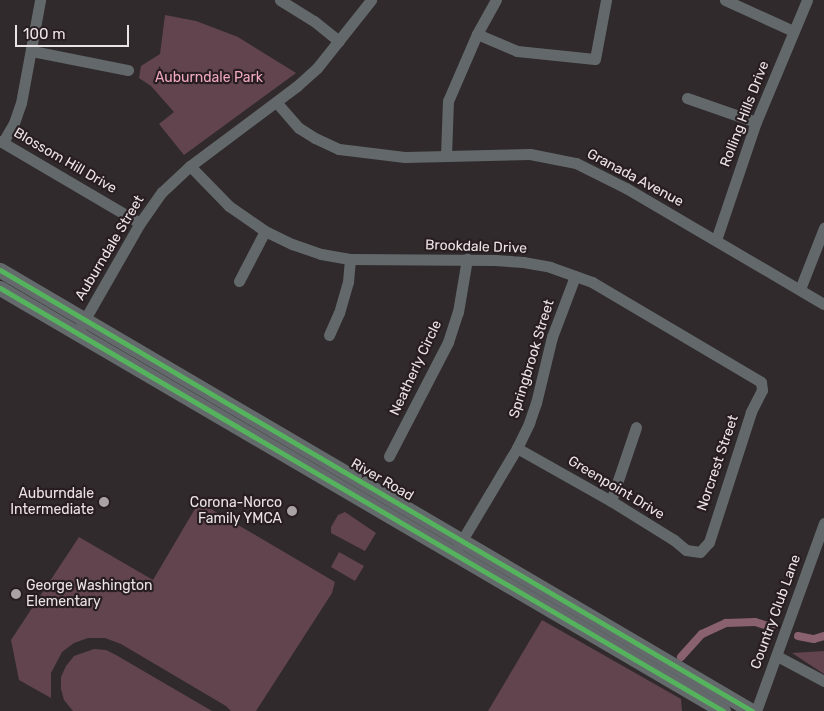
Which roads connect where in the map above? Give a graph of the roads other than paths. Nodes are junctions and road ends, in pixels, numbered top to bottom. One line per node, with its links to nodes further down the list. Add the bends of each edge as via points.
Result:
1 (40, 0): 11 (street)
2 (280, 0): 10 (street, via 314,21)
3 (370, 0): 10 (street, Auburndale Street)
4 (496, 0): 9 (street)
5 (606, 0): 9 (street, via 595,59 517,51)
6 (725, 0): 8 (street)
7 (807, 0): 8 (street, Rolling Hills Drive)
8 (793, 31): 15 (street, Rolling Hills Drive)
9 (477, 34): 17 (street, via 448,101)
10 (339, 42): 14 (street, Auburndale Street, via 317,68)
11 (32, 52): 12 (street); 16 (street, via 21,103 14,123)
12 (128, 70)
13 (687, 98): 15 (street)
14 (277, 103): 17 (street, Granada Avenue, via 299,128 339,149 405,157); 18 (street, Auburndale Street)
15 (756, 122): 22 (street, Rolling Hills Drive)
16 (1, 142): 19 (street, Blossom Hill Drive)
17 (446, 155): 22 (street, Granada Avenue, via 530,154 576,163)
18 (190, 166): 19 (street, Auburndale Street, via 162,192); 21 (street, Brookdale Drive, via 229,206)
19 (140, 223): 31 (street, Auburndale Street)
20 (824, 228): 29 (street)
21 (265, 231): 23 (street, Brookdale Drive, via 321,254); 27 (street)
22 (716, 240): 29 (street, Granada Avenue)
23 (350, 259): 24 (street, Brookdale Drive); 32 (street, via 346,290)
24 (467, 259): 26 (street, Brookdale Drive, via 523,262); 36 (street, Neatherly Circle, via 458,312 448,342)
25 (0, 270): 31 (main road, River Road)
26 (575, 276): 33 (street, Brookdale Drive, via 592,282); 35 (street, Springbrook Street, via 552,337 536,403)
27 (239, 281)
28 (0, 288): 31 (main road, River Road)
29 (800, 288): 30 (street, Granada Avenue)
30 (824, 304)
31 (80, 326): 39 (main road, River Road)
32 (329, 335)
33 (761, 382): 40 (street, Norcrest Street, via 762,390 751,412 708,542)
34 (636, 427): 37 (street)
35 (517, 448): 37 (street, Greenpoint Drive); 39 (street, Springbrook Street)
36 (389, 456)
37 (611, 501): 40 (street, Greenpoint Drive, via 686,550)
38 (824, 523): 41 (street, Country Club Lane)
39 (458, 546): 43 (main road, River Road); 44 (main road, River Road)
40 (700, 552)
41 (777, 656): 42 (street); 45 (street, Country Club Lane)
42 (824, 681)
43 (723, 711)
44 (752, 711)
45 (756, 711)

